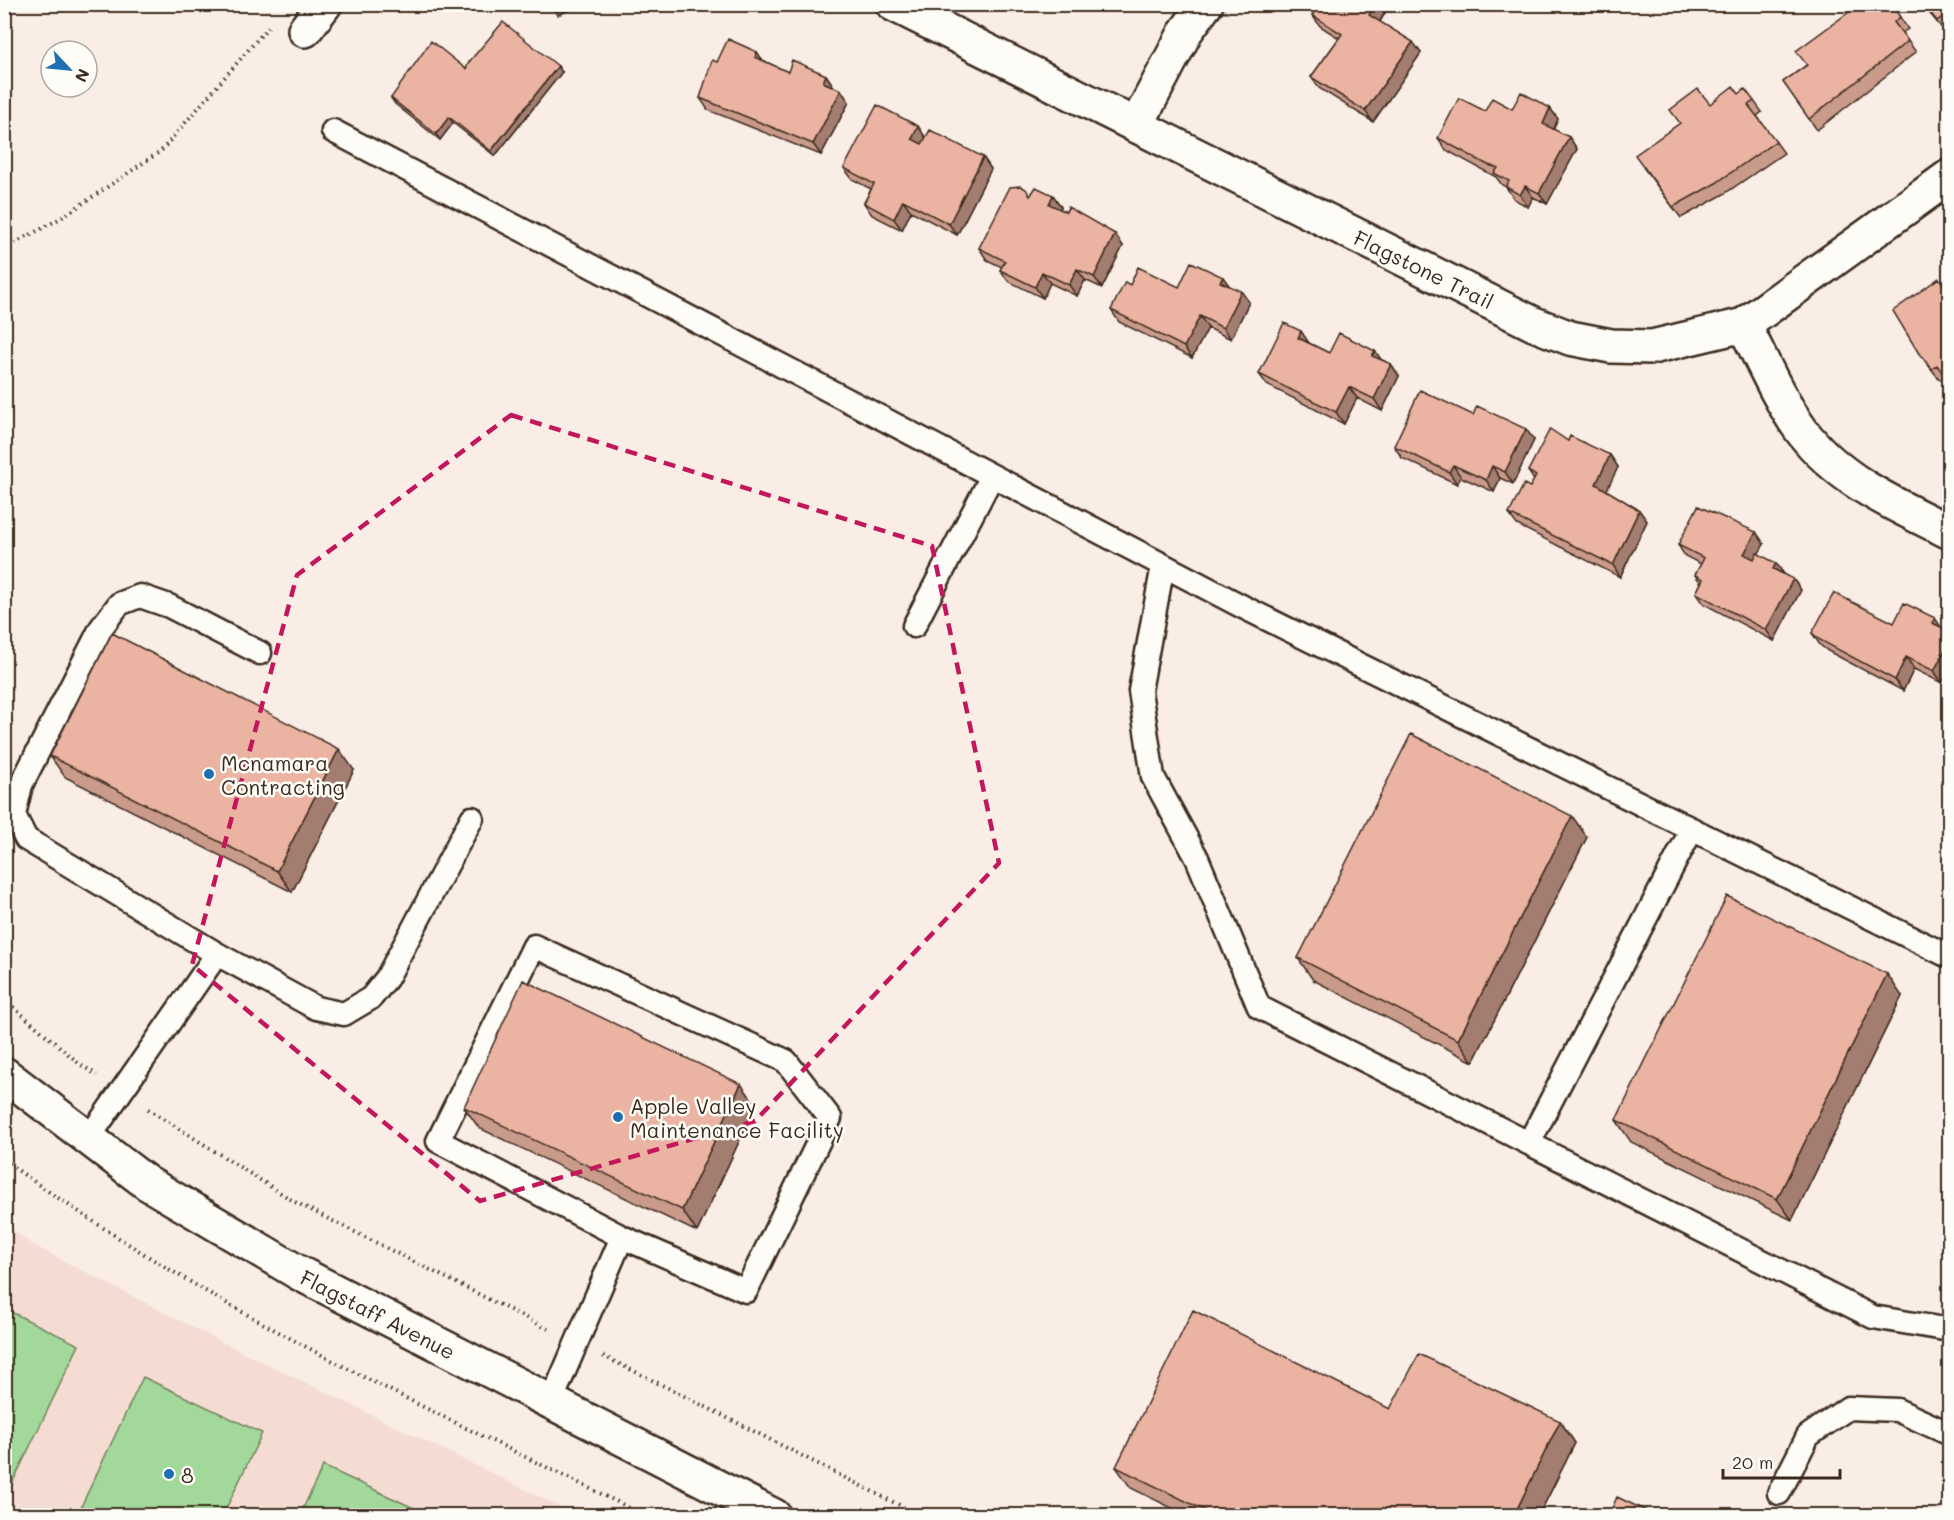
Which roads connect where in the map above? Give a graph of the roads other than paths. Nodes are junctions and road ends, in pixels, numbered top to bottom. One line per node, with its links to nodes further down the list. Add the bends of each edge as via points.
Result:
1 (325, 4): 4 (street)
2 (893, 4): 5 (street, Flagstone Trail)
3 (1206, 4): 5 (street, via 1186,31)
4 (305, 30)
5 (1136, 126): 8 (street, Flagstone Trail, via 1569,338 1611,346 1652,347)
6 (333, 131): 9 (lane)
7 (1950, 176): 8 (street, Flagstone Trail)
8 (1744, 325): 10 (street, via 1783,400 1826,458 1878,496)
9 (992, 476): 11 (lane); 12 (lane)
10 (1950, 532)
11 (1163, 565): 15 (lane); 20 (lane, via 1140,691 1153,777 1197,858 1259,1007)
12 (914, 626)
13 (260, 653): 16 (lane, via 170,606 140,596 119,604 101,628 21,785 14,815 26,839)
14 (472, 818): 16 (lane, via 387,978 371,998 344,1014 316,1008)
15 (1692, 829): 17 (lane); 20 (lane)
16 (217, 954): 19 (lane)
17 (1950, 957)
18 (4, 1074): 19 (street, Flagstaff Avenue)
19 (88, 1139): 23 (street, Flagstaff Avenue, via 147,1183 299,1274)
20 (1528, 1143): 22 (lane, via 1873,1317)
21 (622, 1237): 21 (lane, via 746,1291 830,1118 786,1061 534,946 438,1141); 23 (lane)
22 (1950, 1330)
23 (552, 1402): 26 (street, Flagstaff Avenue)
24 (1950, 1434): 25 (lane, via 1896,1410 1848,1408 1809,1436)
25 (1779, 1493)
26 (774, 1515)

